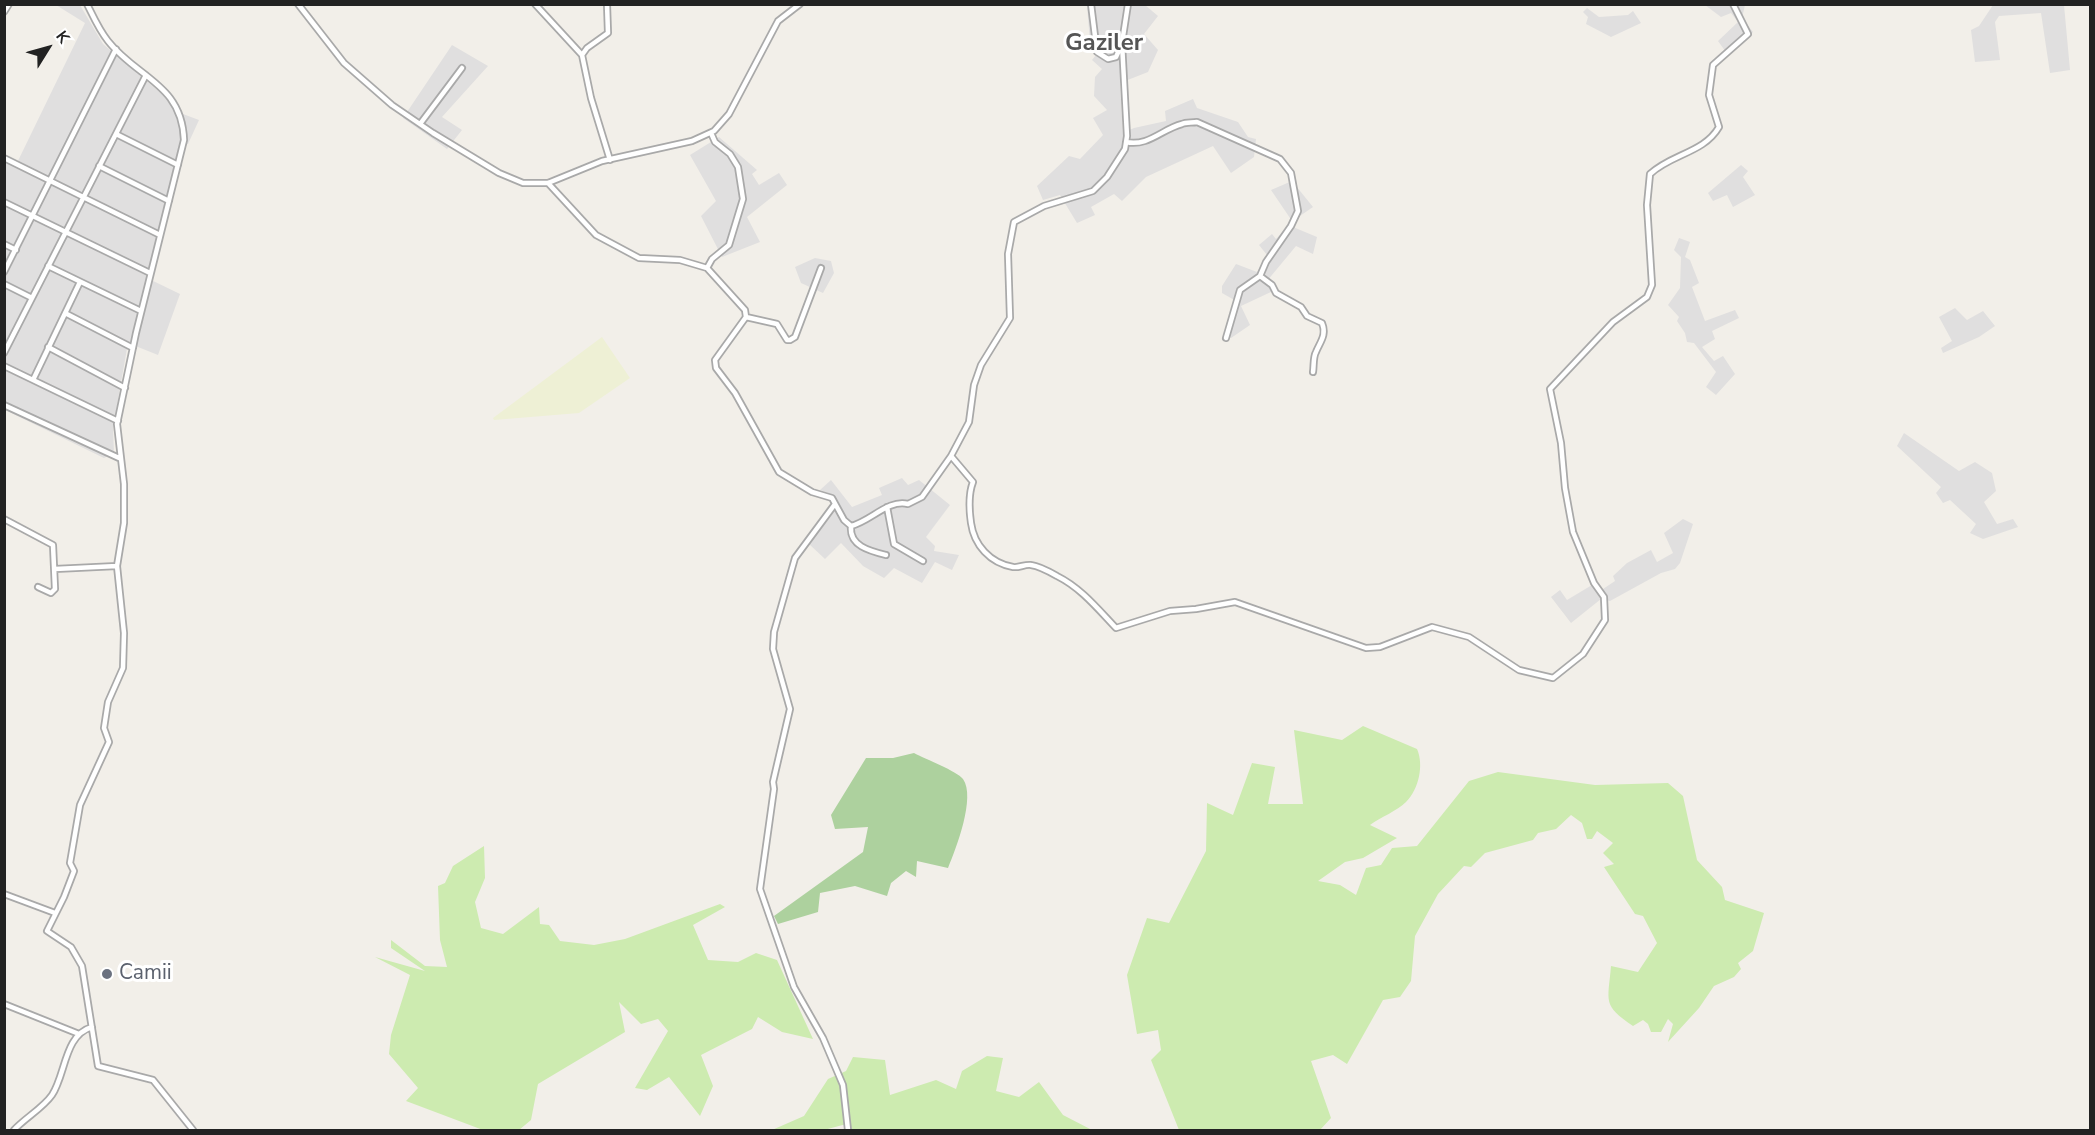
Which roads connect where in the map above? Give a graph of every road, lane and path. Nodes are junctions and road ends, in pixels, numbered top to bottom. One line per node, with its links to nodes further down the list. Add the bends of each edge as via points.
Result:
1 (9, 4): 10 (street)
2 (87, 4): 12 (street)
3 (298, 4): 16 (street, via 344,63)
4 (535, 4): 13 (street)
5 (607, 4): 13 (street, via 608,33)
6 (800, 4): 17 (street, via 778,21 729,114)
7 (1091, 4): 11 (street, via 1097,52 1108,59 1116,57)
8 (1128, 4): 11 (street)
9 (1733, 4): 56 (street, via 1748,33 1713,65 1709,95 1719,127 1713,138 1650,174 1647,206 1652,285 1647,297 1613,322 1550,389 1573,532 1604,597 1605,620 1583,654 1552,678 1520,670 1469,637 1432,627 1380,647 1366,648 1235,602 1170,611 1116,628 1080,591 1058,576 1032,565 1014,567 998,562 982,550 973,539 970,519 969,492 973,482)
10 (4, 12)
11 (1122, 43): 19 (street)
12 (116, 49): 15 (street); 24 (street)
13 (582, 56): 21 (street)
14 (462, 68): 16 (street)
15 (146, 75): 18 (street); 22 (street, via 171,100 183,119 184,140)
16 (420, 124): 25 (street, via 499,173 523,183)
17 (711, 133): 21 (street); 35 (street, via 738,167 743,199 729,245)
18 (116, 134): 22 (street); 23 (street)
19 (1126, 142): 39 (street, via 1147,141 1182,123 1197,123 1280,159 1291,173 1298,211); 56 (street, via 1107,177 1093,191 1044,206 1014,222 1008,254 1010,318 981,365 969,422)
20 (4, 158): 24 (street)
21 (610, 160): 25 (street)
22 (178, 165): 27 (street)
23 (99, 166): 26 (street); 27 (street)
24 (50, 181): 26 (street); 29 (street)
25 (548, 183): 35 (street, via 596,235 639,258 680,260)
26 (83, 197): 30 (street); 31 (street)
27 (169, 201): 31 (street)
28 (4, 202): 29 (street)
29 (33, 215): 30 (street); 33 (street)
30 (66, 232): 34 (street); 38 (street)
31 (160, 235): 38 (street)
32 (4, 244): 33 (street)
33 (16, 250): 37 (street)
34 (48, 266): 40 (street); 42 (street)
35 (707, 268): 45 (street, via 745,310)
36 (821, 268): 45 (street, via 795,337 787,340 777,324)
37 (4, 272)
38 (150, 273): 43 (street)
39 (1260, 276): 46 (street, via 1240,290); 51 (street, via 1276,293 1322,323 1324,329 1321,345 1315,352)
40 (80, 282): 43 (street); 44 (street)
41 (4, 284): 42 (street)
42 (32, 298): 49 (street)
43 (141, 312): 48 (street)
44 (65, 313): 47 (street); 48 (street)
45 (746, 317): 58 (street, via 715,360 716,368 735,393 779,472 812,492 832,498)
46 (1226, 338)
47 (48, 347): 52 (street); 53 (street)
48 (133, 348): 53 (street)
49 (4, 353)
50 (4, 366): 52 (street)
51 (1313, 372)
52 (33, 380): 55 (street)
53 (125, 388): 55 (street)
54 (4, 405): 57 (street)
55 (118, 421): 57 (street)
56 (951, 456): 59 (street, via 922,497)
57 (119, 458): 64 (street, via 124,484)
58 (836, 504): 61 (street); 74 (street, via 795,558 774,632 772,649 790,709 773,782 760,889 794,987 823,1038 843,1085)
59 (886, 507): 61 (street, via 864,523); 63 (street, via 894,544)
60 (4, 519): 65 (street, via 52,543)
61 (851, 526): 62 (street, via 854,540 864,549)
62 (886, 555)
63 (923, 561)
64 (117, 566): 65 (street); 68 (street, via 124,633 123,668 108,702 104,728 109,742 80,806 70,863 74,871)
65 (55, 569): 66 (street, via 54,591)
66 (38, 587)
67 (4, 894): 68 (street)
68 (55, 914): 70 (street, via 47,931 71,948 80,960)
69 (4, 1004): 71 (street)
70 (92, 1027): 71 (street); 73 (street, via 98,1066 153,1080)
71 (79, 1034): 72 (street, via 52,1095)
72 (14, 1131)
73 (193, 1131)
74 (848, 1131)

